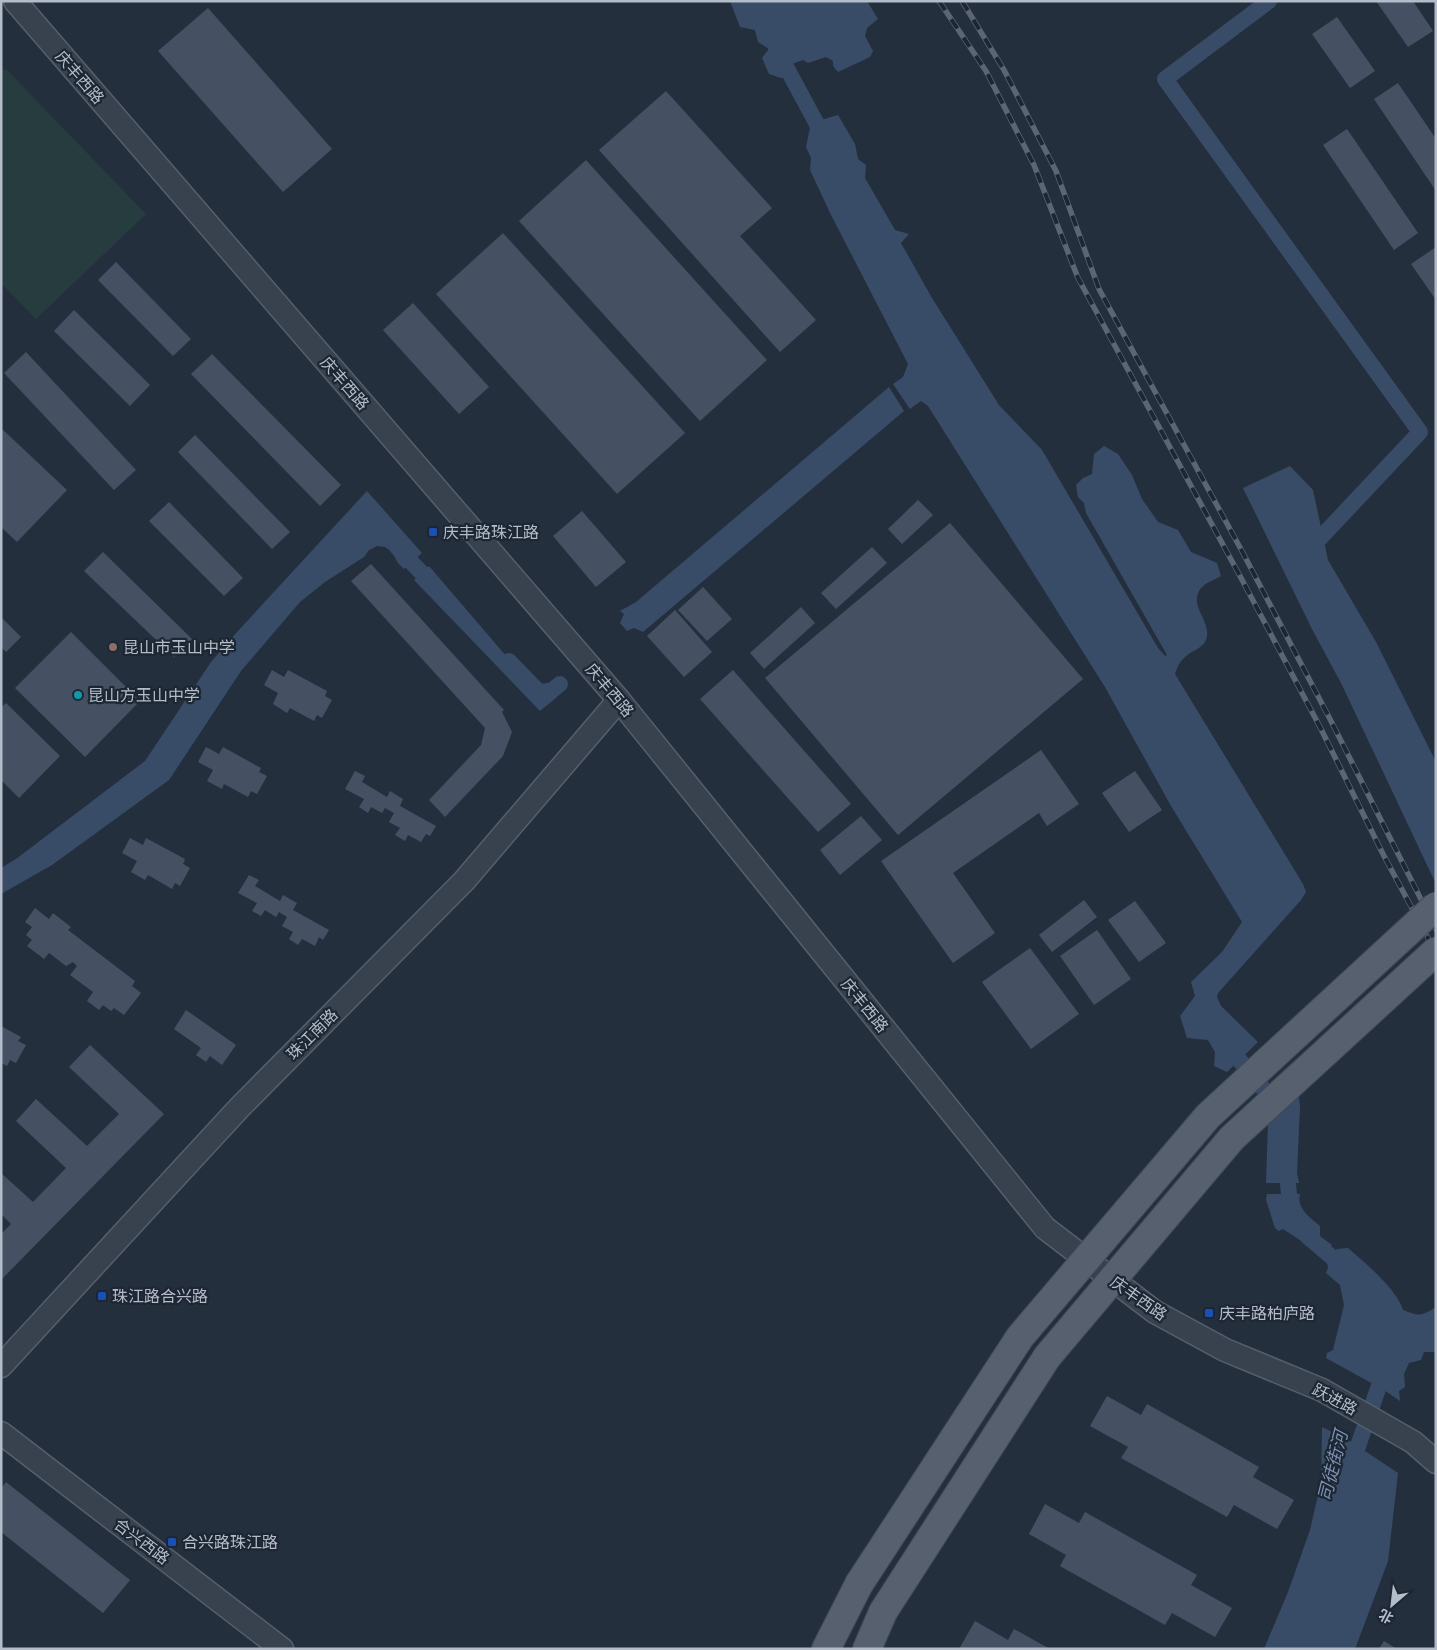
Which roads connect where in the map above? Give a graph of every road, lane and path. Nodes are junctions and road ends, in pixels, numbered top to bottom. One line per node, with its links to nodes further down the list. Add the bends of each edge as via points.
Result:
1 (15, 1): 2 (street, 庆丰西路)
2 (619, 700): 5 (street, 庆丰西路, via 1045,1228 1155,1312); 6 (street, 珠江南路, via 464,881 240,1107)
3 (1436, 906): 10 (main road, bridge, via 1208,1116 1020,1337 859,1584)
4 (1436, 951): 11 (main road, bridge, via 1232,1138 1047,1357 883,1612)
5 (1225, 1350): 8 (street, 跃进路, via 1322,1390 1413,1442)
6 (1, 1366)
7 (1, 1434): 9 (street, 合兴西路)
8 (1436, 1462)
9 (282, 1649)
10 (826, 1649)
11 (867, 1649)

